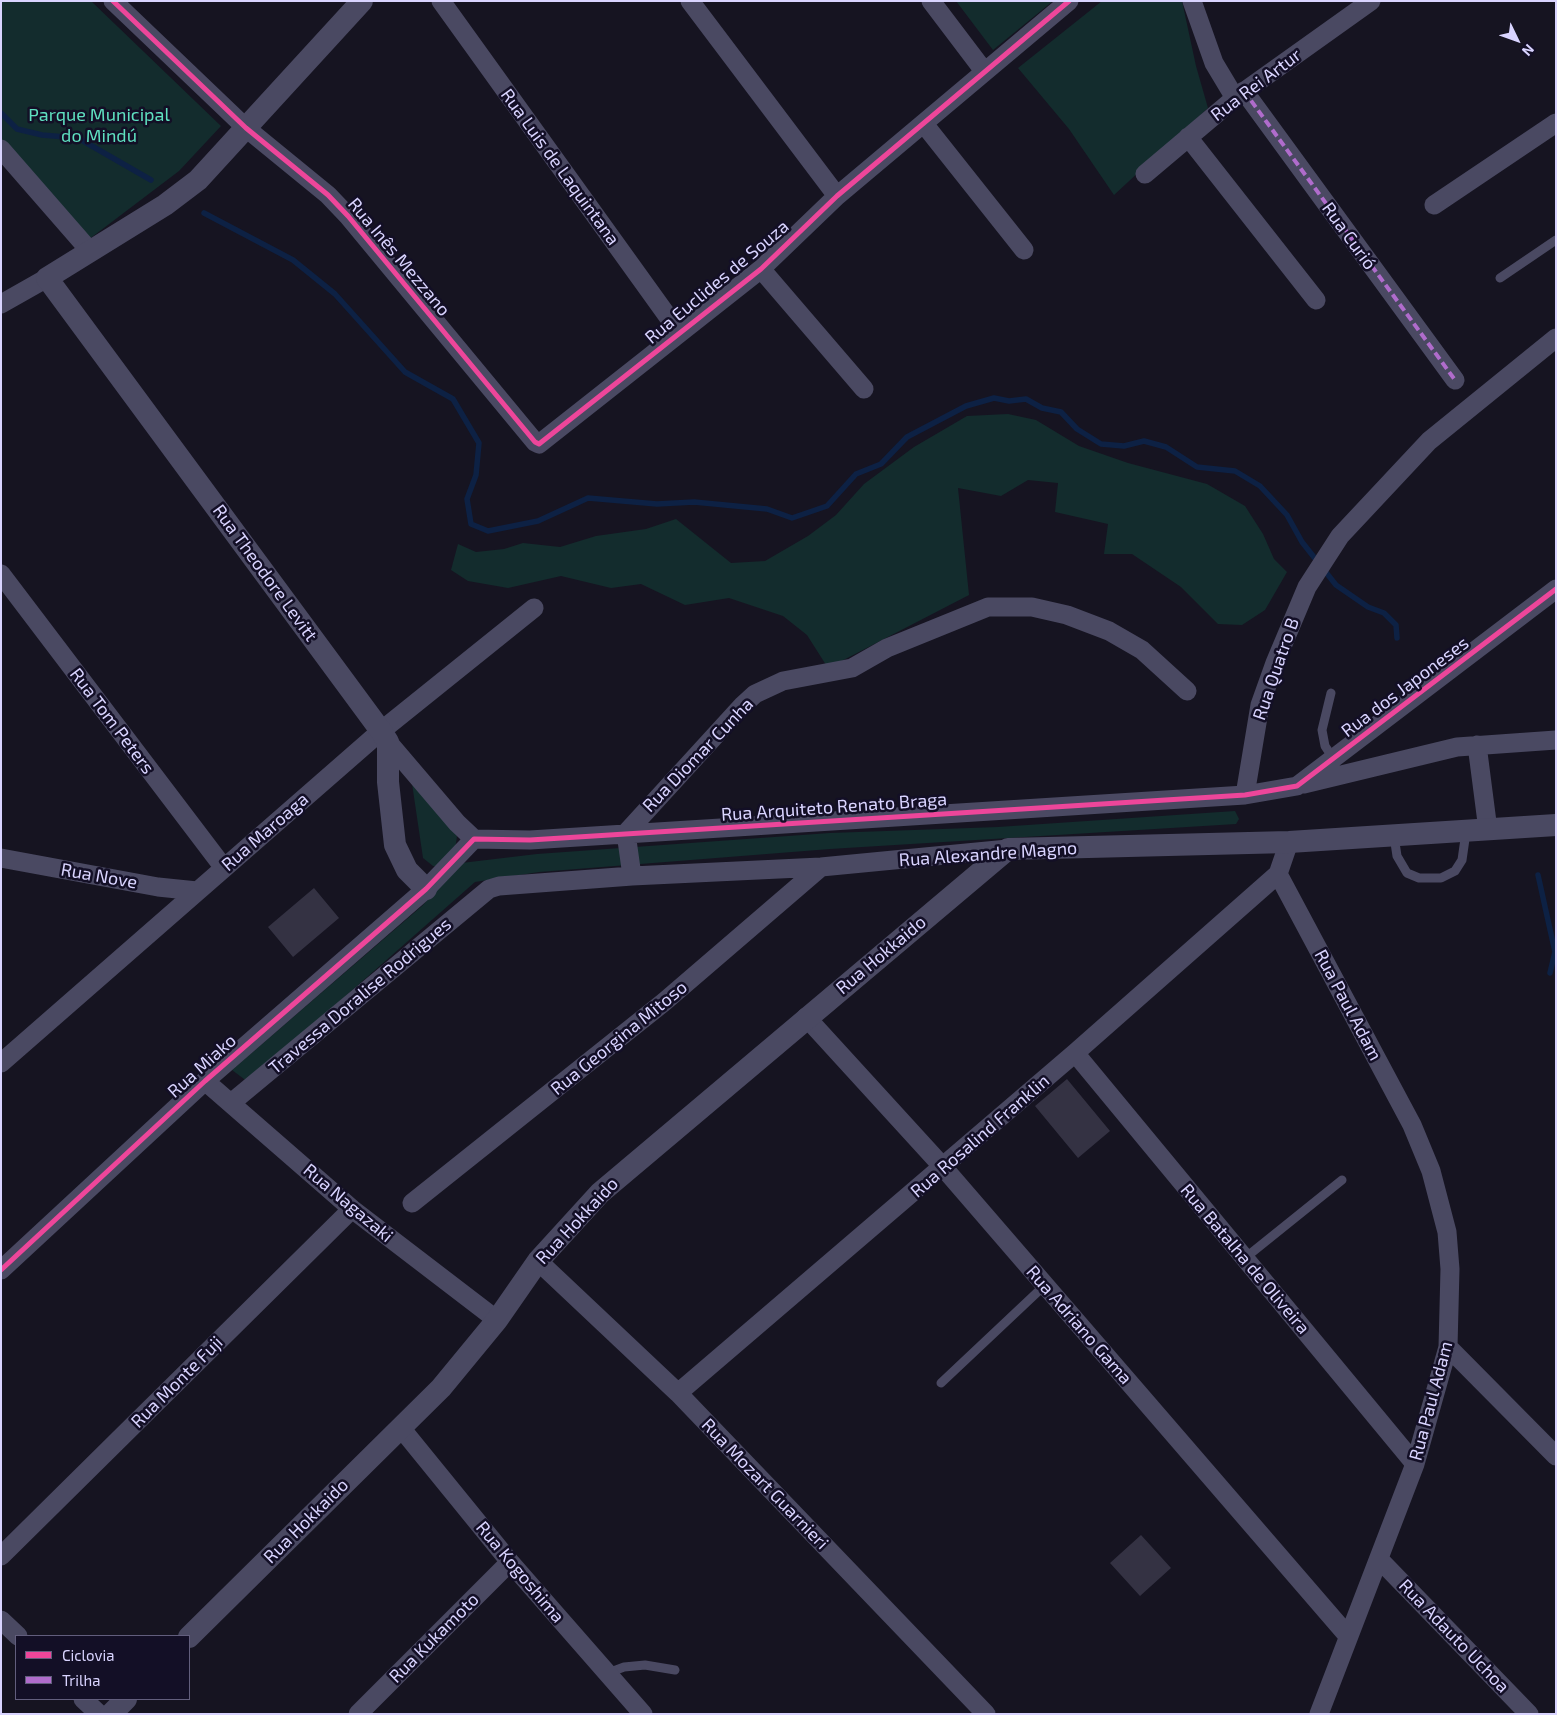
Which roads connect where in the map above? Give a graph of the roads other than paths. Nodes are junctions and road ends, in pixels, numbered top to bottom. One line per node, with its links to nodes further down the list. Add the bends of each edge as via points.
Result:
1 (113, 1): 13 (street, Rua Inês Mezzano)
2 (362, 1): 13 (street)
3 (441, 1): 27 (street, Rua Luis de Laquintana)
4 (690, 1): 17 (street)
5 (931, 1): 9 (street)
6 (1069, 1): 9 (street, Rua Euclides de Souza)
7 (1192, 1): 10 (street, Rua Curió, via 1214,63)
8 (1371, 1): 10 (street, Rua Rei Artur)
9 (984, 71): 12 (street, Rua Euclides de Souza)
10 (1240, 95): 14 (street, Rua Rei Artur); 29 (street, Rua Curió)
11 (1556, 122): 18 (street)
12 (924, 124): 17 (street, Rua Euclides de Souza); 20 (street)
13 (246, 128): 21 (street, via 192,185); 31 (street, Rua Inês Mezzano, via 328,195 348,216 534,442)
14 (1188, 137): 16 (street, Rua Rei Artur); 25 (street)
15 (1, 149): 21 (street)
16 (1145, 174)
17 (837, 196): 22 (street, Rua Euclides de Souza)
18 (1434, 205)
19 (1556, 240): 24 (lane)
20 (1024, 250)
21 (90, 251): 23 (street)
22 (761, 269): 27 (street, Rua Euclides de Souza); 30 (street)
23 (47, 278): 26 (street); 37 (street, Rua Theodore Levitt)
24 (1500, 278)
25 (1316, 300)
26 (1, 304)
27 (679, 332): 31 (street, Rua Euclides de Souza)
28 (1556, 338): 42 (street, Rua Quatro B, via 1429,441 1340,536 1307,587 1260,705)
29 (1455, 380)
30 (864, 388)
31 (539, 444)
32 (1, 574): 52 (street, Rua Tom Peters)
33 (1556, 589): 40 (street, Rua dos Japoneses)
34 (534, 608): 37 (street, Rua Maroaga)
35 (1186, 691): 45 (street, Rua Diomar Cunha, via 1142,650 1108,631 1067,614 1032,607 988,607 887,648 852,668 783,681 755,694)
36 (1331, 693): 40 (lane, via 1322,730 1325,746)
37 (385, 736): 47 (street); 52 (street, Rua Maroaga); 55 (street, via 395,845 407,870)
38 (1556, 740): 39 (street)
39 (1477, 745): 41 (street); 44 (street)
40 (1334, 758): 41 (street, Rua dos Japoneses)
41 (1297, 786): 42 (street, Rua dos Japoneses)
42 (1254, 793): 45 (street, Rua Arquiteto Renato Braga)
43 (1556, 825): 44 (street, Rua Alexandre Magno)
44 (1477, 830): 46 (street, Rua Alexandre Magno); 46 (lane, via 1455,871 1441,878 1419,878 1407,873 1397,856)
45 (626, 833): 47 (street, Rua Arquiteto Renato Braga, via 530,840); 54 (street)
46 (1394, 835): 48 (street, Rua Alexandre Magno)
47 (474, 839): 55 (street)
48 (1288, 842): 49 (street, Rua Alexandre Magno); 53 (street)
49 (1008, 849): 51 (street, Rua Alexandre Magno); 58 (street, Rua Hokkaido)
50 (1, 858): 57 (street, Rua Nove, via 158,887)
51 (821, 867): 54 (street, Rua Alexandre Magno); 65 (street, Rua Georgina Mitoso, via 664,1002)
52 (224, 868): 57 (street, Rua Maroaga)
53 (1278, 874): 59 (street, Rua Rosalind Franklin); 72 (street, Rua Paul Adam, via 1412,1126 1431,1171 1447,1232 1450,1269)
54 (632, 876): 56 (street, Rua Alexandre Magno)
55 (426, 889): 61 (street, Rua Miako)
56 (489, 889): 62 (street, Travessa Doralise Rodrigues)
57 (197, 891): 60 (street, Rua Maroaga)
58 (806, 1017): 63 (street, Rua Adriano Gama); 68 (street, Rua Hokkaido, via 600,1193)
59 (1075, 1053): 63 (street, Rua Rosalind Franklin); 67 (street, Rua Batalha de Oliveira)
60 (1, 1064)
61 (205, 1080): 62 (street, Rua Nagazaki); 69 (street, Rua Miako)
62 (231, 1103): 66 (street, Rua Nagazaki)
63 (943, 1167): 70 (street, Rua Adriano Gama); 74 (street, Rua Rosalind Franklin)
64 (1342, 1180): 67 (lane)
65 (412, 1203)
66 (352, 1209): 71 (street, Rua Nagazaki); 78 (street, Rua Monte Fuji)
67 (1245, 1258): 77 (street, Rua Batalha de Oliveira)
68 (538, 1261): 71 (street, Rua Hokkaido); 74 (street, Rua Mozart Guarnieri)
69 (1, 1270)
70 (1045, 1285): 73 (lane); 84 (street, Rua Adriano Gama)
71 (497, 1320): 75 (street, Rua Hokkaido, via 441,1388)
72 (1448, 1347): 76 (street); 77 (street, Rua Paul Adam)
73 (940, 1382)
74 (678, 1393): 93 (street, Rua Mozart Guarnieri)
75 (401, 1428): 80 (street, Rua Kogoshima); 83 (street, Rua Hokkaido)
76 (1556, 1456)
77 (1415, 1464): 79 (street, Rua Paul Adam)
78 (1, 1556)
79 (1379, 1559): 84 (street, Rua Paul Adam); 95 (street, Rua Adauto Uchoa)
80 (510, 1562): 86 (street, Rua Kogoshima); 92 (street, Rua Kukamoto)
81 (1, 1620): 82 (street)
82 (17, 1635)
83 (190, 1636)
84 (1348, 1636): 94 (street, Rua Paul Adam)
85 (675, 1670): 86 (lane, via 645,1665)
86 (608, 1673): 89 (street, Rua Kogoshima)
87 (84, 1700): 90 (street)
88 (125, 1700): 91 (street)
89 (641, 1713)
90 (99, 1714)
91 (111, 1714)
92 (358, 1714)
93 (986, 1714)
94 (1319, 1714)
95 (1529, 1714)

